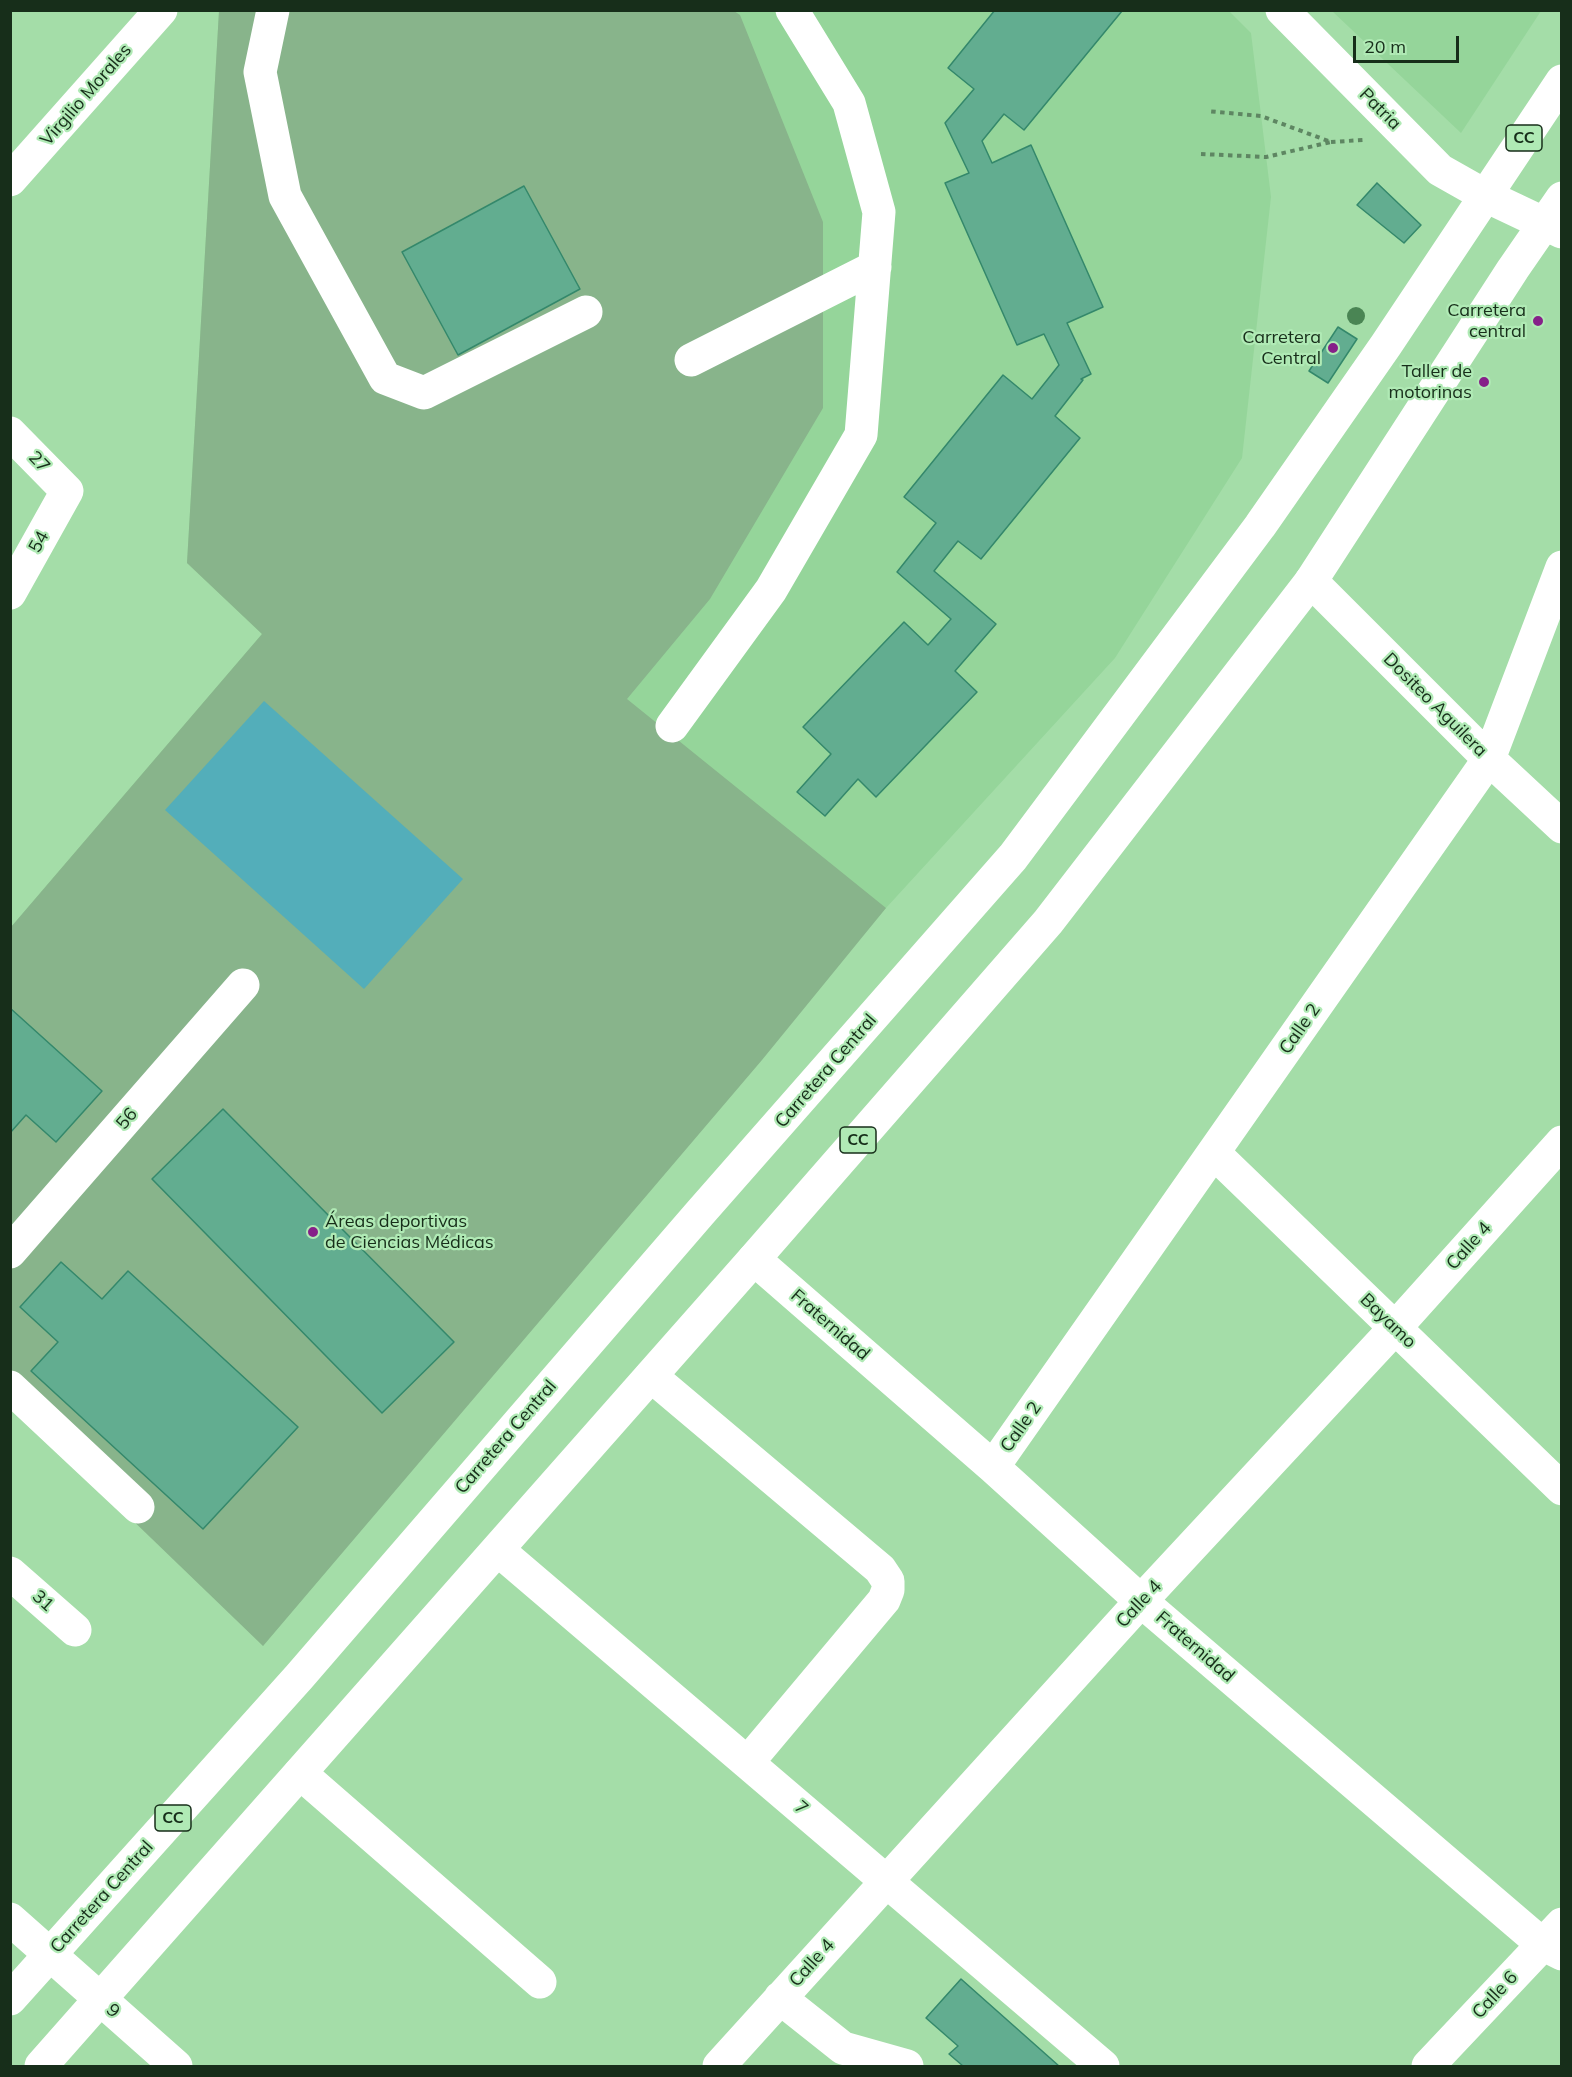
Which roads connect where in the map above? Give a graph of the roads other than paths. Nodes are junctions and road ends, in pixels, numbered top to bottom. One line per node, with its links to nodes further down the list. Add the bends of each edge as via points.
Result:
1 (161, 10): 6 (street, Virgilio Morales)
2 (273, 10): 10 (street, via 260,72 285,196 385,378 424,393)
3 (792, 10): 9 (street, via 849,103 879,212)
4 (1282, 10): 7 (street, Patria, via 1440,170)
5 (1562, 81): 7 (street, Carretera Central / CC)
6 (10, 180)
7 (1486, 196): 8 (street, Patria); 40 (street, Carretera Central / CC, via 1260,526 1013,857 299,1677)
8 (1556, 218): 15 (street, CC)
9 (875, 267): 11 (street); 17 (street, via 861,435 771,590)
10 (586, 312)
11 (691, 360)
12 (10, 433): 13 (street, 27)
13 (67, 491): 16 (street, 54)
14 (1562, 567): 18 (street, Calle 2)
15 (1311, 581): 18 (street, Dositeo Aguilera); 24 (street, CC, via 1048,921)
16 (10, 592)
17 (672, 726)
18 (1489, 759): 19 (street, Dositeo Aguilera); 22 (street, Calle 2)
19 (1562, 827)
20 (243, 985): 23 (street, 56)
21 (1562, 1142): 25 (street, Calle 4)
22 (1214, 1153): 25 (street, Bayamo); 28 (street, Calle 2)
23 (10, 1252)
24 (754, 1259): 26 (street, CC); 28 (street, Fraternidad)
25 (1395, 1328): 29 (street, Bayamo); 33 (street, Calle 4)
26 (651, 1376): 31 (street, CC); 35 (street, via 880,1569 888,1581 884,1600)
27 (10, 1387): 30 (street)
28 (993, 1467): 33 (street, Fraternidad)
29 (1562, 1489)
30 (138, 1507)
31 (498, 1550): 35 (street, 7); 36 (street, CC)
32 (10, 1573): 34 (street, 31)
33 (1141, 1601): 37 (street, Calle 4); 39 (street, Fraternidad)
34 (75, 1630)
35 (748, 1762): 37 (street, 7)
36 (300, 1773): 41 (street); 44 (street, CC)
37 (887, 1881): 42 (street, Calle 4); 50 (street, 7)
38 (10, 1919): 40 (street, 9)
39 (1555, 1940): 51 (street, Calle 6)
40 (51, 1954): 43 (street, Carretera Central / CC); 44 (street, 9)
41 (540, 1982)
42 (780, 1998): 45 (street); 48 (street, Calle 4)
43 (10, 1999)
44 (101, 2000): 46 (street, CC); 47 (street, 9)
45 (847, 2057): 49 (street)
46 (41, 2067)
47 (176, 2067)
48 (719, 2067)
49 (907, 2067)
50 (1103, 2067)
51 (1428, 2067)

